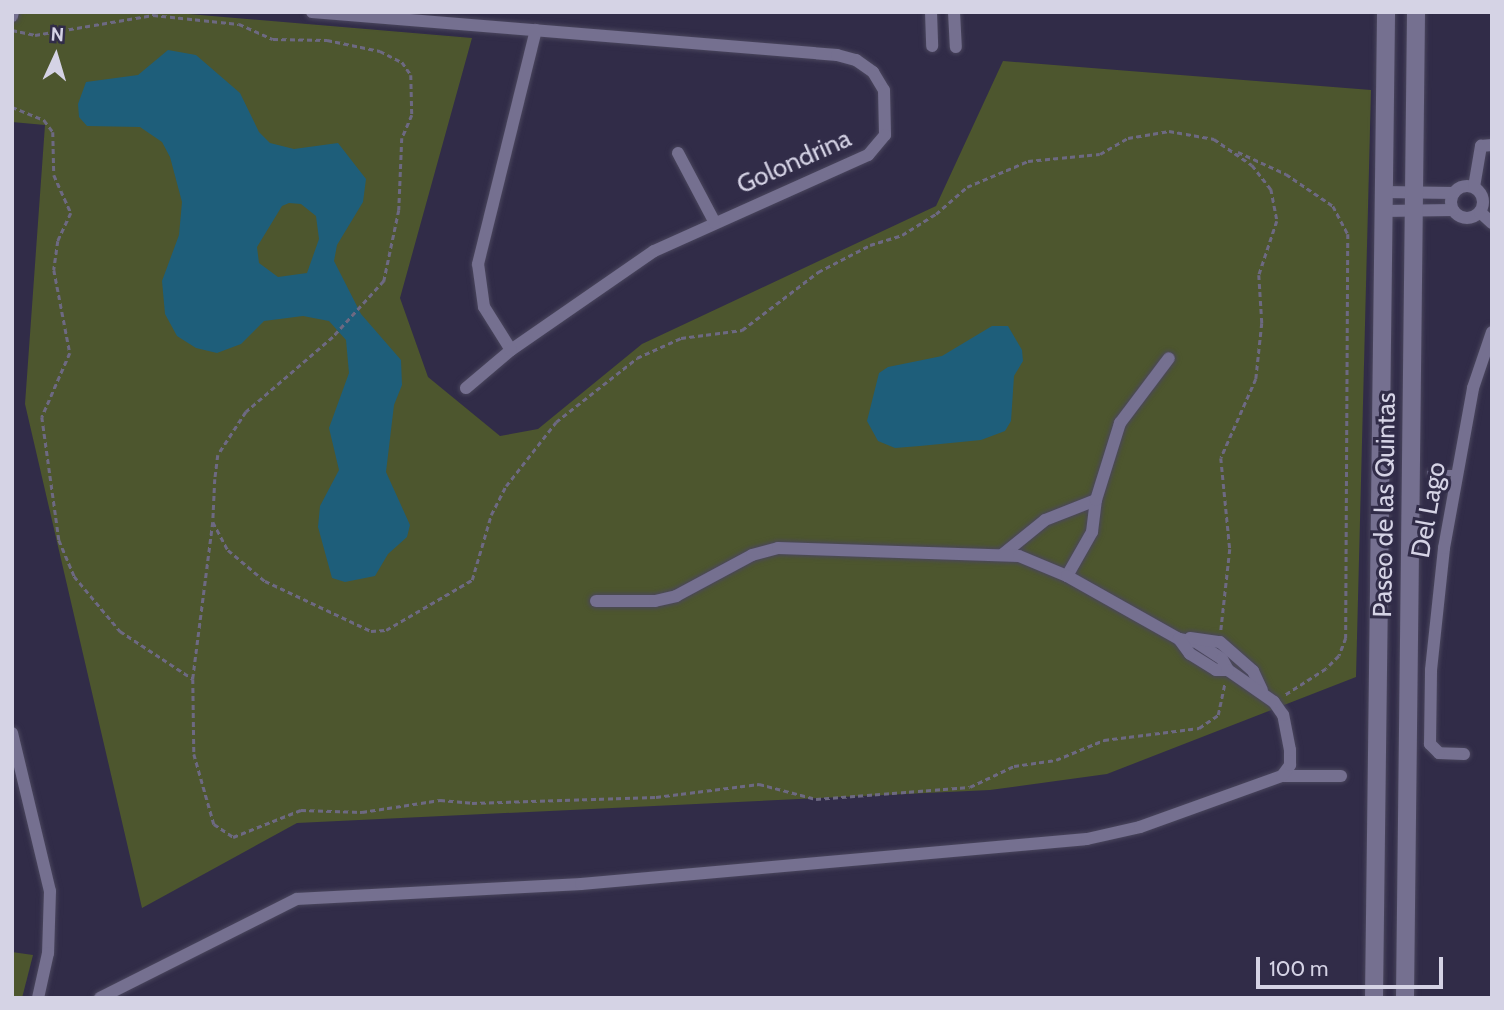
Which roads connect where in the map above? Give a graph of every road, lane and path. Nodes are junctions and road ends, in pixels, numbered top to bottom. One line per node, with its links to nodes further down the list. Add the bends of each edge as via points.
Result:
1 (312, 12): 7 (street, Golondrina)
2 (931, 12): 8 (street)
3 (954, 12): 9 (street)
4 (1386, 12): 17 (main road, Paseo de las Quintas)
5 (1416, 12): 16 (main road, Paseo de las Quintas)
6 (12, 30): 29 (path, via 36,35 153,15 239,24 272,39 327,40 395,57 411,75 412,115 402,138 391,266 370,301 246,412 226,440 218,455)
7 (536, 30): 20 (street, Golondrina, via 837,55 856,60 873,72 884,90 887,119 885,135 868,155); 23 (street, via 478,264 484,307)
8 (932, 46)
9 (956, 47)
10 (12, 107): 36 (path, via 44,120 52,132 54,176 71,213 58,241 54,270 71,353 42,417 59,540 74,576 120,631)
11 (1492, 145): 14 (street, via 1481,146)
12 (1235, 150): 29 (path, via 1213,139 1169,131 1128,138 1100,154 1028,161 967,187 902,235 870,245 818,272 742,330 681,338 637,358 556,422 506,486 491,515 472,580 386,630 356,627 265,581 228,550); 34 (path, via 1271,189 1276,221 1259,275 1262,323 1256,379 1221,458 1230,549); 38 (path, via 1286,174 1333,206 1348,234 1346,638 1339,656 1326,669)
13 (678, 153): 20 (street)
14 (1474, 187): 15 (street); 19 (street, via 1483,198)
15 (1454, 193): 16 (street); 18 (street)
16 (1416, 201): 17 (street); 18 (street); 44 (main road, Paseo de las Quintas)
17 (1383, 202): 43 (main road, Paseo de las Quintas)
18 (1453, 210): 19 (street, via 1469,218)
19 (1480, 212): 21 (street)
20 (715, 223): 23 (street, Golondrina, via 654,251)
21 (1492, 223)
22 (1492, 332): 27 (street, Del Lago, via 1473,388)
23 (512, 350): 25 (street, Golondrina)
24 (1169, 358): 28 (street, via 1125,412)
25 (466, 388)
26 (1430, 473): 27 (lane)
27 (1460, 473): 40 (street, Del Lago, via 1436,603 1430,744 1439,753)
28 (1096, 500): 30 (street, via 1045,520); 31 (street, via 1092,532)
29 (213, 522): 36 (path)
30 (1002, 555): 31 (street, via 1031,559); 32 (street, via 778,548 752,555 676,596 655,601)
31 (1067, 576): 33 (street)
32 (596, 601)
33 (1179, 639): 34 (street, via 1208,637); 35 (street, via 1216,670)
34 (1220, 642): 37 (street, via 1253,671)
35 (1228, 670): 36 (path, via 1221,708 1210,723 1189,731 1104,740 1056,760 1014,765 970,787 816,799 759,784 656,797 440,800 362,812 301,810 233,837 214,824 198,776); 37 (street)
36 (193, 679)
37 (1262, 690): 38 (street)
38 (1274, 702): 41 (street, via 1283,715 1290,750 1290,765)
39 (12, 733): 45 (street, via 51,901)
40 (1464, 754)
41 (1282, 776): 42 (street); 46 (street, via 1140,827 1087,839 594,883 297,899)
42 (1341, 776)
43 (1374, 927): 44 (main road); 47 (main road, Paseo de las Quintas)
44 (1405, 929): 48 (main road, Paseo de las Quintas)
45 (42, 997)
46 (100, 998)
47 (1374, 998)
48 (1405, 998)

